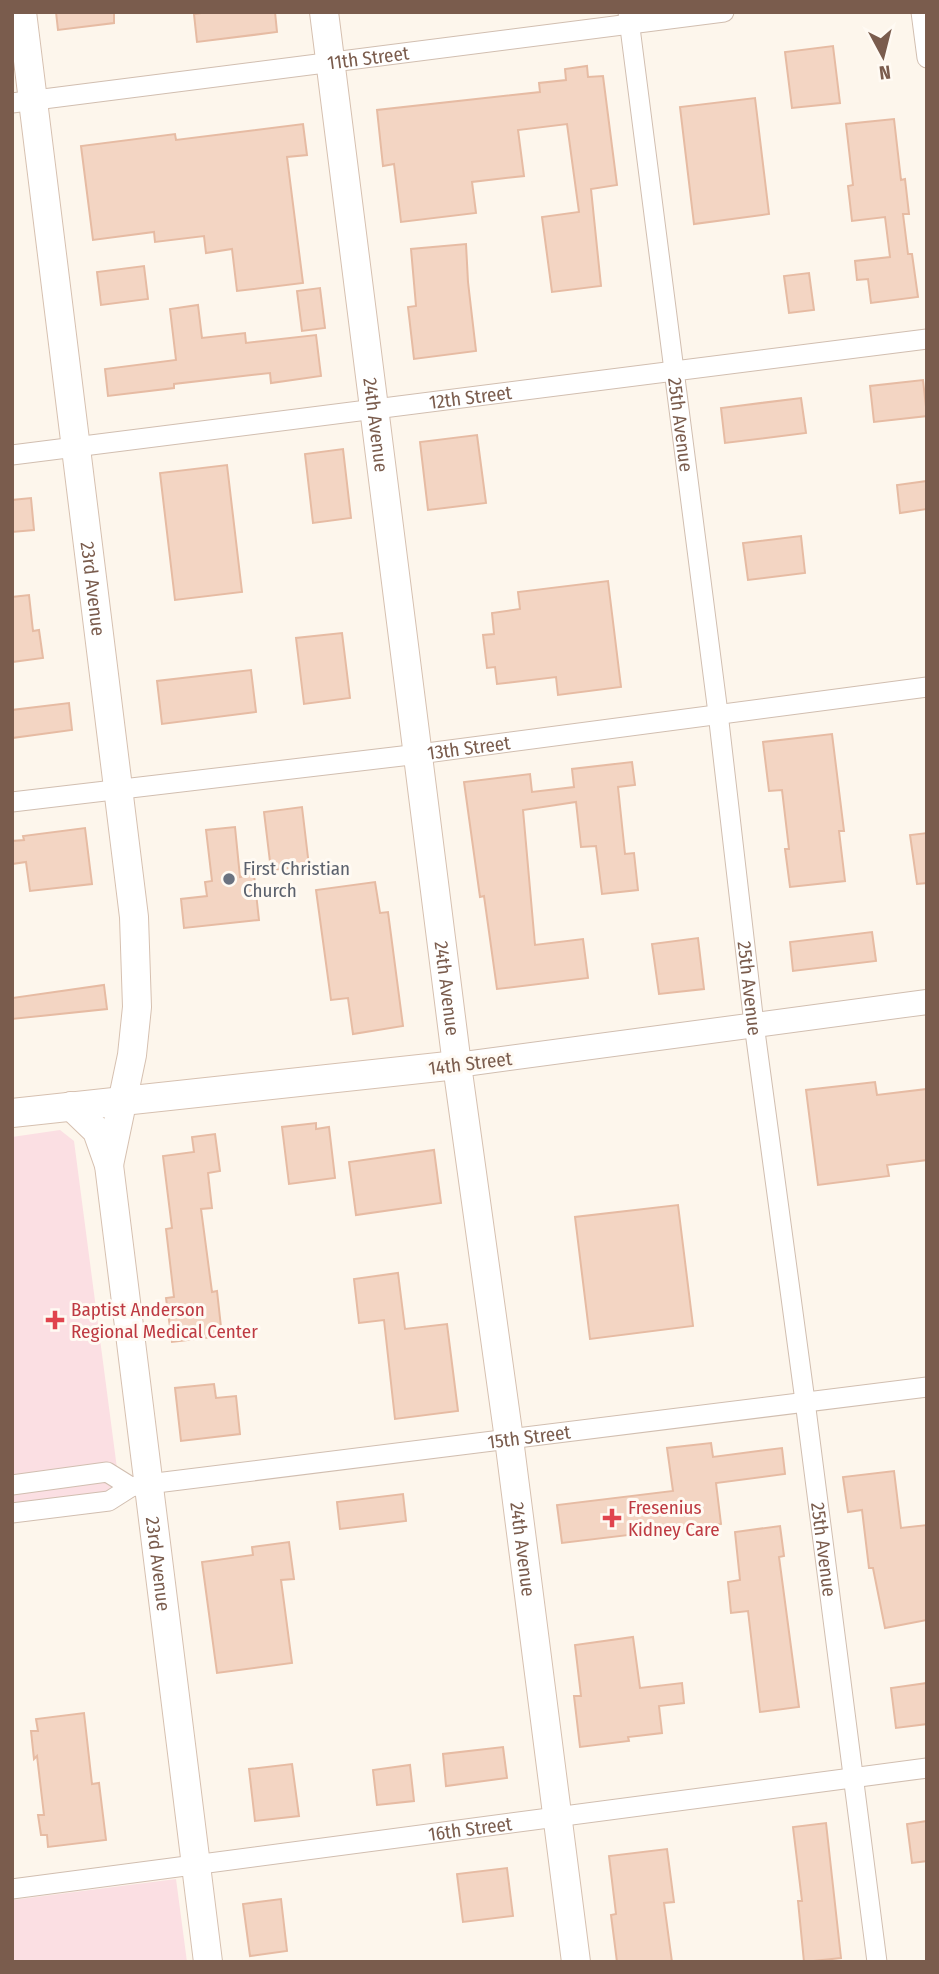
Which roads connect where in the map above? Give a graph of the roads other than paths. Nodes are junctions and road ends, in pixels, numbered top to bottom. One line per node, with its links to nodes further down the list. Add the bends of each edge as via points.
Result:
1 (22, 12): 8 (main road, 23rd Avenue)
2 (324, 12): 7 (main road, 24th Avenue)
3 (724, 12): 5 (street, 11th Street)
4 (921, 12): 6 (street)
5 (629, 18): 7 (street, 11th Street); 10 (street, 25th Avenue)
6 (927, 58)
7 (330, 61): 8 (street, 11th Street); 11 (main road, 24th Avenue)
8 (23, 102): 12 (main road, 23rd Avenue)
9 (927, 339): 10 (street, 12th Street)
10 (674, 371): 11 (street, 12th Street); 15 (street, 25th Avenue)
11 (375, 410): 12 (street, 12th Street); 16 (main road, 24th Avenue)
12 (76, 448): 13 (street, 12th Street); 17 (main road, 23rd Avenue)
13 (12, 455)
14 (927, 687): 15 (street, 13th Street)
15 (718, 713): 16 (street, 13th Street); 20 (street, 25th Avenue)
16 (419, 754): 17 (street, 13th Street); 21 (main road, 24th Avenue)
17 (119, 790): 18 (street, 13th Street); 22 (main road, 23rd Avenue, via 137,971 133,1043)
18 (12, 803)
19 (927, 1002): 20 (street, 14th Street)
20 (754, 1024): 21 (street, 14th Street); 27 (street, 25th Avenue)
21 (457, 1065): 22 (main road, 14th Street); 28 (main road, 24th Avenue)
22 (122, 1103): 23 (main road, 14th Street); 25 (main road, 23rd Avenue)
23 (71, 1106): 24 (main road, 14th Street); 25 (main road, 23rd Avenue, via 97,1131)
24 (12, 1113)
25 (109, 1165): 30 (main road, 23rd Avenue)
26 (927, 1387): 27 (street, 15th Street)
27 (806, 1401): 28 (street, 15th Street); 33 (street, 25th Avenue)
28 (509, 1439): 30 (street, 15th Street); 34 (main road, 24th Avenue)
29 (12, 1485): 30 (street, via 107,1472)
30 (140, 1485): 31 (street, 15th Street, via 109,1501); 35 (main road, 23rd Avenue)
31 (12, 1513)
32 (927, 1768): 33 (street, 16th Street)
33 (853, 1778): 34 (street, 16th Street); 39 (street, 25th Avenue)
34 (557, 1817): 35 (street, 16th Street); 38 (main road, 24th Avenue)
35 (195, 1864): 36 (street, 16th Street); 37 (main road, 23rd Avenue)
36 (12, 1889)
37 (208, 1962)
38 (576, 1962)
39 (877, 1962)

